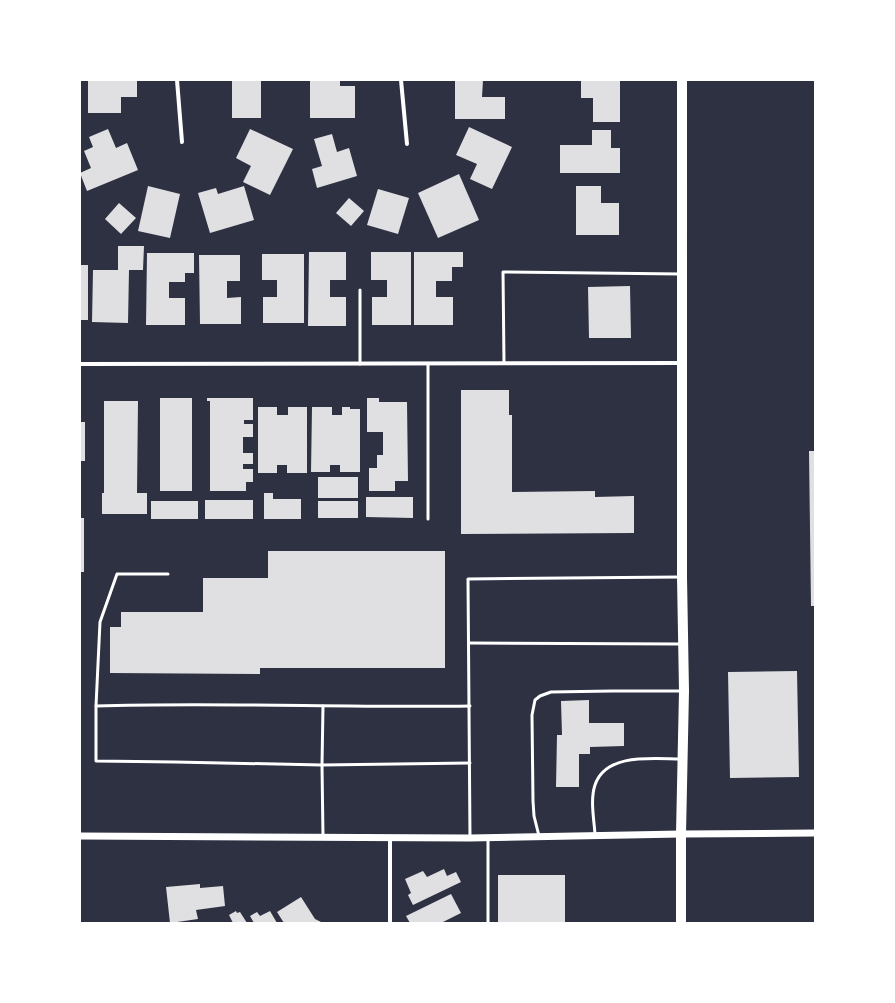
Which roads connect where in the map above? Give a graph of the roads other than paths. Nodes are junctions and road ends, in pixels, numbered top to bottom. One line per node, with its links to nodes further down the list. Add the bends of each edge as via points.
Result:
1 (177, 80): 4 (street)
2 (401, 80): 5 (street)
3 (682, 80): 6 (main road)
4 (182, 142)
5 (407, 144)
6 (682, 274): 8 (lane, via 503,272); 9 (main road)
7 (360, 290): 11 (lane)
8 (504, 363): 9 (street); 12 (street)
9 (683, 363): 15 (main road)
10 (80, 364): 11 (street)
11 (360, 364): 12 (street)
12 (428, 364): 13 (lane)
13 (428, 519)
14 (168, 574): 19 (lane, via 116,574 100,622)
15 (682, 577): 16 (lane, via 468,579); 17 (main road)
16 (469, 643): 17 (lane); 21 (lane)
17 (683, 644): 18 (main road)
18 (684, 691): 22 (main road); 28 (lane, via 552,692 535,700 532,715 533,801)
19 (96, 706): 20 (lane); 24 (lane, via 96,761)
20 (323, 706): 21 (lane); 24 (lane)
21 (470, 706): 23 (lane)
22 (683, 759): 25 (main road); 29 (lane, via 624,761 611,766 601,774 595,785 593,798)
23 (470, 764): 24 (lane); 33 (lane)
24 (322, 765): 30 (lane)
25 (681, 834): 26 (street); 29 (street); 36 (main road)
26 (815, 834)
27 (80, 836): 30 (street)
28 (540, 836): 29 (street); 32 (street)
29 (595, 836)
30 (323, 837): 31 (street)
31 (390, 837): 33 (street); 34 (street)
32 (488, 837): 33 (street); 35 (lane)
33 (470, 838)
34 (390, 923)
35 (488, 923)
36 (681, 923)

